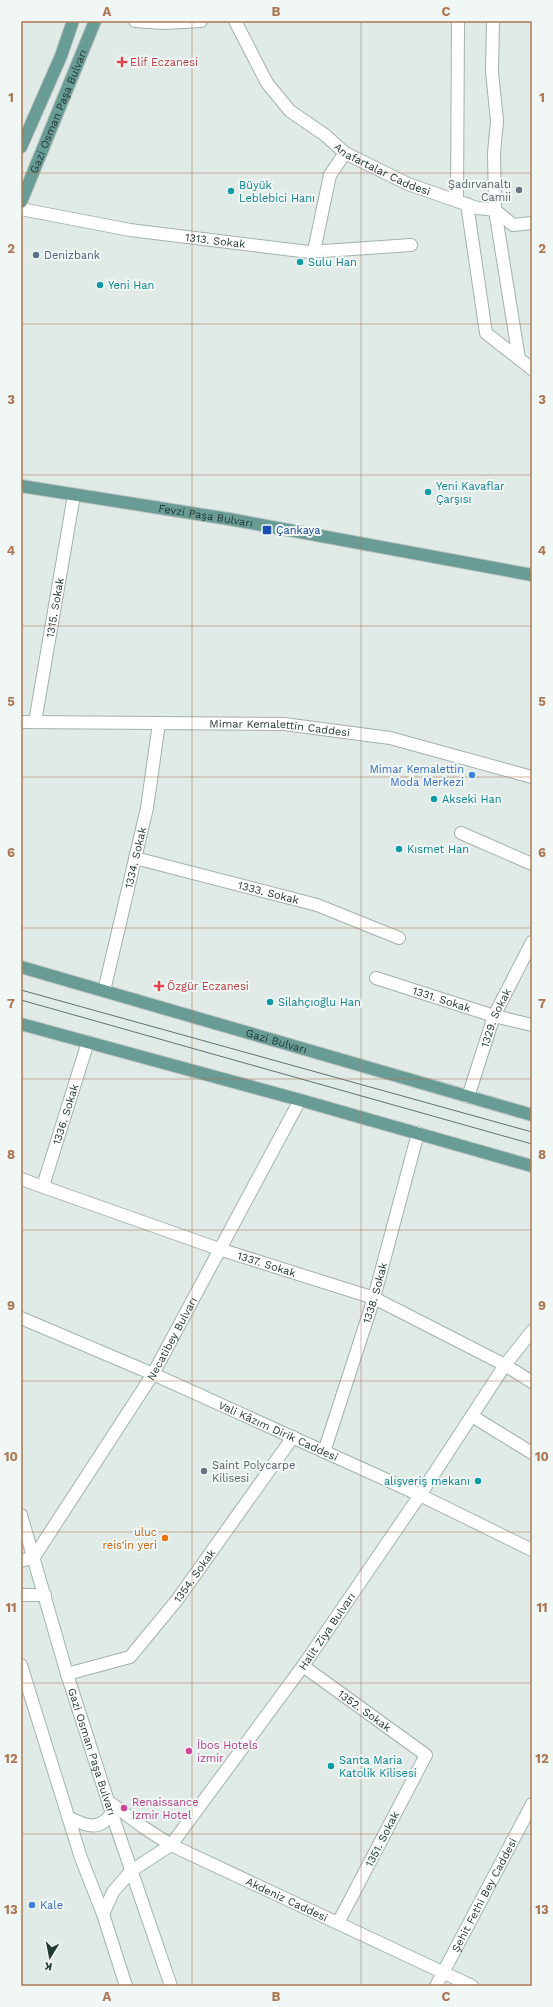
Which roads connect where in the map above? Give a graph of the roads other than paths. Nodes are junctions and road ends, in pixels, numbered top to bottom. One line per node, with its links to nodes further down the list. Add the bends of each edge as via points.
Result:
1 (73, 21): 8 (main road, Gazi Osman Paşa Bulvarı, via 61,56)
2 (96, 21): 10 (main road, Gazi Osman Paşa Bulvarı)
3 (135, 21): 4 (street)
4 (202, 21)
5 (235, 21): 9 (street, Anafartalar Caddesi, via 268,83 290,111 325,135)
6 (458, 21): 11 (street)
7 (493, 21): 13 (street)
8 (21, 147)
9 (345, 153): 11 (street, Anafartalar Caddesi, via 408,184); 16 (street, via 330,175)
10 (21, 202)
11 (462, 202): 13 (street, Anafartalar Caddesi, via 477,208); 17 (street, via 486,333)
12 (21, 209): 16 (street, 1313. Sokak, via 130,230)
13 (496, 210): 14 (street, via 513,225); 17 (street)
14 (532, 223)
15 (411, 245): 16 (street, 1313. Sokak)
16 (314, 251)
17 (519, 359): 18 (street)
18 (532, 369)
19 (21, 486): 20 (main road, Fevzi Paşa Bulvarı)
20 (74, 495): 21 (main road, Fevzi Paşa Bulvarı, via 229,519); 23 (street, 1315. Sokak)
21 (532, 575)
22 (21, 722): 23 (street, Mimar Kemalettin Caddesi)
23 (35, 722): 24 (street, Mimar Kemalettin Caddesi)
24 (159, 722): 25 (street, Mimar Kemalettin Caddesi, via 284,724 390,738); 27 (street, 1334. Sokak, via 147,808)
25 (532, 777)
26 (461, 833): 28 (street)
27 (135, 858): 29 (street, 1333. Sokak, via 317,905); 33 (street, 1334. Sokak)
28 (532, 864)
29 (399, 938)
30 (532, 942): 34 (street, 1329. Sokak)
31 (21, 967): 33 (main road, Gazi Bulvarı)
32 (376, 978): 34 (street, 1331. Sokak)
33 (104, 990): 38 (main road, Gazi Bulvarı)
34 (494, 1016): 36 (street, 1331. Sokak); 38 (street, 1329. Sokak)
35 (21, 1024): 37 (main road)
36 (532, 1025)
37 (88, 1042): 39 (main road); 44 (street, 1336. Sokak)
38 (468, 1097): 40 (main road, Gazi Bulvarı)
39 (300, 1100): 41 (main road); 45 (street, Necatibey Bulvarı)
40 (532, 1116)
41 (418, 1133): 42 (main road); 46 (street, 1338. Sokak)
42 (532, 1166)
43 (21, 1179): 44 (street, 1337. Sokak)
44 (43, 1186): 45 (street, 1337. Sokak)
45 (219, 1249): 46 (street, 1337. Sokak); 50 (street, Necatibey Bulvarı)
46 (374, 1298): 49 (street, 1337. Sokak); 54 (street, 1338. Sokak)
47 (21, 1318): 50 (street, Vali Kâzım Dirik Caddesi)
48 (532, 1331): 49 (street, Halit Ziya Bulvarı)
49 (504, 1365): 51 (street, 1337. Sokak); 52 (street, Halit Ziya Bulvarı)
50 (153, 1374): 53 (street, Vali Kâzım Dirik Caddesi); 59 (street, Necatibey Bulvarı)
51 (532, 1382)
52 (472, 1416): 55 (street); 56 (street, Halit Ziya Bulvarı)
53 (292, 1437): 54 (street, Vali Kâzım Dirik Caddesi); 65 (street, 1354. Sokak, via 177,1600 130,1657)
54 (324, 1452): 56 (street, Vali Kâzım Dirik Caddesi)
55 (532, 1453)
56 (420, 1495): 58 (street, Vali Kâzım Dirik Caddesi); 64 (street, Halit Ziya Bulvarı)
57 (21, 1515): 59 (street, Gazi Osman Paşa Bulvarı)
58 (532, 1550)
59 (34, 1557): 60 (street); 62 (street, Gazi Osman Paşa Bulvarı)
60 (21, 1561)
61 (21, 1595): 62 (street)
62 (45, 1595): 65 (street, Gazi Osman Paşa Bulvarı)
63 (21, 1665): 70 (street)
64 (303, 1666): 66 (street, 1352. Sokak); 71 (street, Halit Ziya Bulvarı)
65 (67, 1674): 67 (street, Gazi Osman Paşa Bulvarı)
66 (426, 1755): 74 (street, 1351. Sokak)
67 (108, 1801): 69 (street, Gazi Osman Paşa Bulvarı); 71 (street, Akdeniz Caddesi)
68 (532, 1804): 75 (street, Şehit Fethi Bey Caddesi)
69 (112, 1813): 70 (street, via 107,1821 98,1825 86,1826); 72 (street, Gazi Osman Paşa Bulvarı)
70 (68, 1817): 73 (street)
71 (171, 1845): 72 (street, Halit Ziya Bulvarı); 74 (street, Akdeniz Caddesi)
72 (131, 1871): 73 (street, Halit Ziya Bulvarı, via 113,1892); 77 (street, Gazi Osman Paşa Bulvarı)
73 (103, 1914): 76 (street)
74 (338, 1923): 75 (street, Akdeniz Caddesi)
75 (442, 1972): 78 (street, Şehit Fethi Bey Caddesi); 79 (street, Akdeniz Caddesi)
76 (126, 1986)
77 (171, 1986)
78 (436, 1986)
79 (472, 1986)

